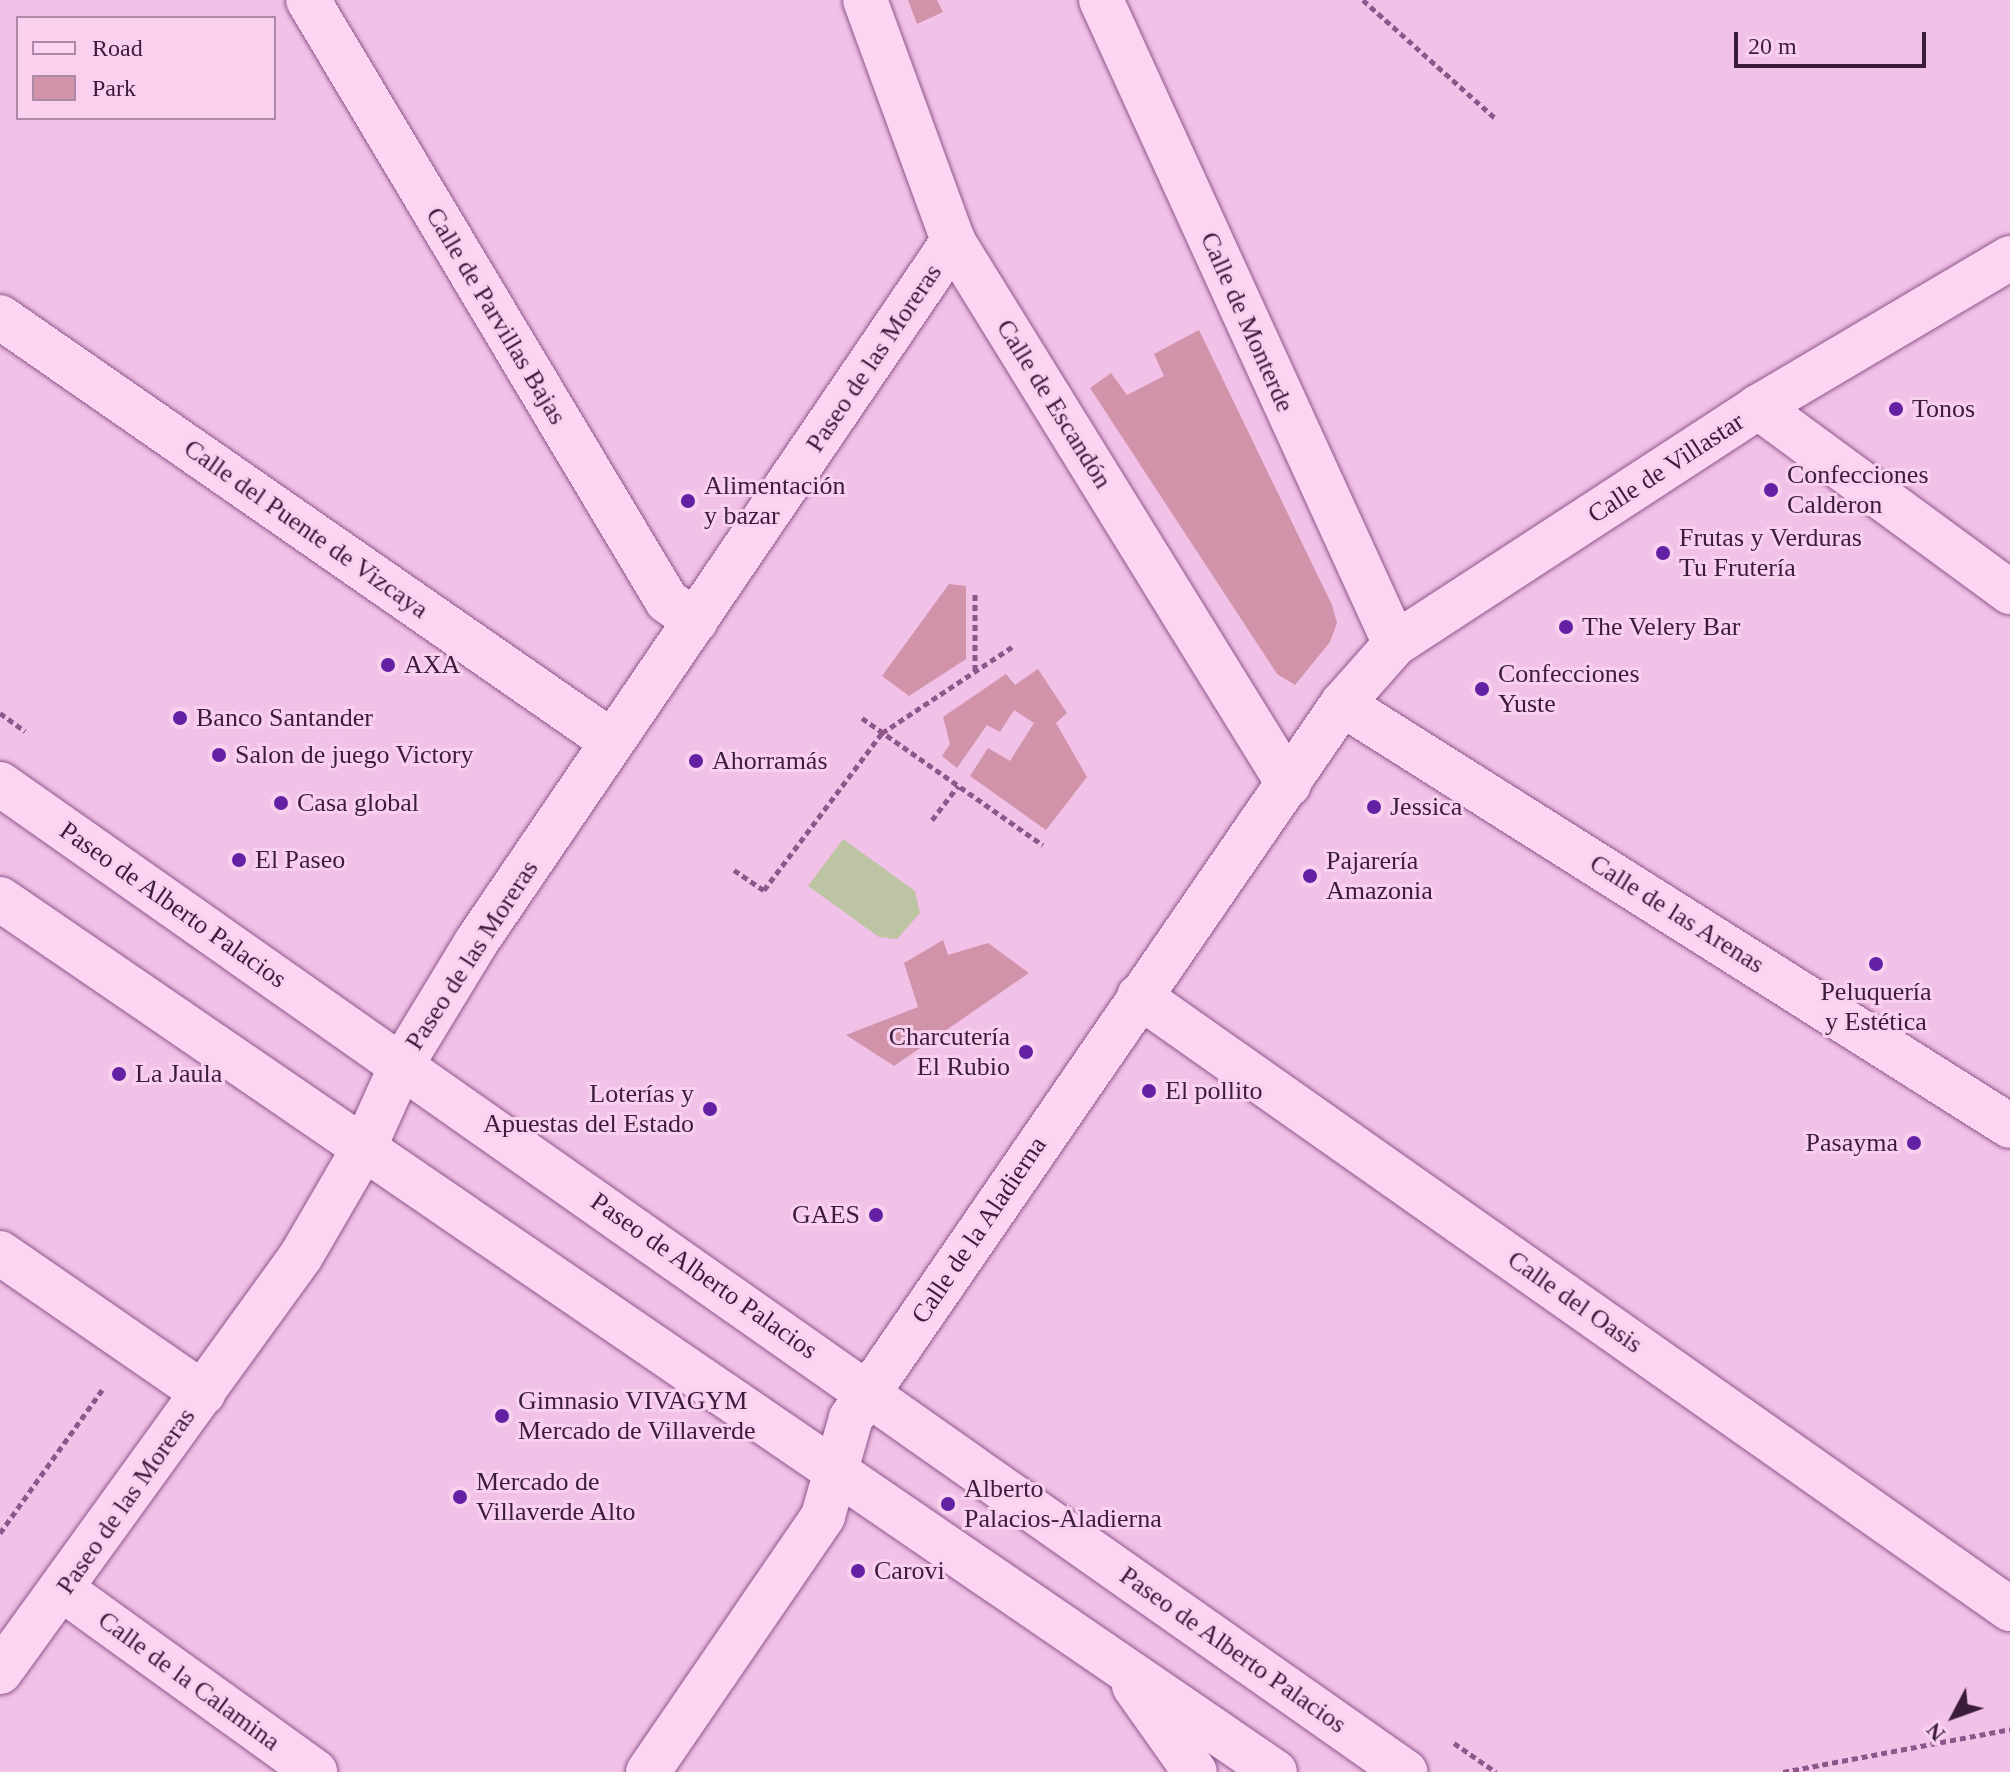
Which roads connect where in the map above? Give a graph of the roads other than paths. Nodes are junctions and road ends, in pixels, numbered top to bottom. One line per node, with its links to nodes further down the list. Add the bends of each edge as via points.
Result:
1 (308, 0): 9 (street, Calle de Parvillas Bajas, via 667,601)
2 (865, 0): 4 (street, Calle de Escandón)
3 (1101, 0): 10 (street, Calle de Monterde)
4 (953, 241): 9 (street, Paseo de las Moreras); 14 (street, Calle de Escandón)
5 (2010, 258): 7 (street, Calle de Villastar)
6 (0, 317): 12 (street, Calle del Puente de Vizcaya)
7 (1758, 407): 8 (street); 10 (street, Calle de Villastar)
8 (2010, 592)
9 (696, 621): 12 (street, Paseo de las Moreras)
10 (1395, 644): 11 (street, Calle de Villastar)
11 (1342, 704): 14 (street, Calle de la Aladierna); 18 (street, Calle de las Arenas)
12 (611, 741): 17 (street, Paseo de las Moreras, via 477,941)
13 (0, 784): 17 (street, Paseo de Alberto Palacios)
14 (1289, 785): 16 (street, Calle de la Aladierna)
15 (0, 899): 19 (street)
16 (1139, 996): 21 (street, Calle de la Aladierna); 25 (street, Calle del Oasis)
17 (401, 1066): 19 (street, Paseo de las Moreras); 21 (street, Paseo de Alberto Palacios)
18 (2010, 1126)
19 (365, 1146): 22 (street, Paseo de las Moreras, via 301,1256); 23 (street)
20 (0, 1253): 22 (street)
21 (869, 1391): 23 (street, Calle de la Aladierna, via 851,1418); 32 (street, Paseo de Alberto Palacios)
22 (203, 1393): 24 (street, Paseo de las Moreras)
23 (834, 1468): 26 (street); 29 (street, Calle de la Aladierna, via 823,1516)
24 (63, 1590): 27 (street, Paseo de las Moreras); 28 (street, Calle de la Calamina)
25 (2010, 1609)
26 (1116, 1662): 30 (street); 31 (street)
27 (0, 1672)
28 (315, 1772)
29 (648, 1772)
30 (1195, 1772)
31 (1275, 1772)
32 (1405, 1772)

